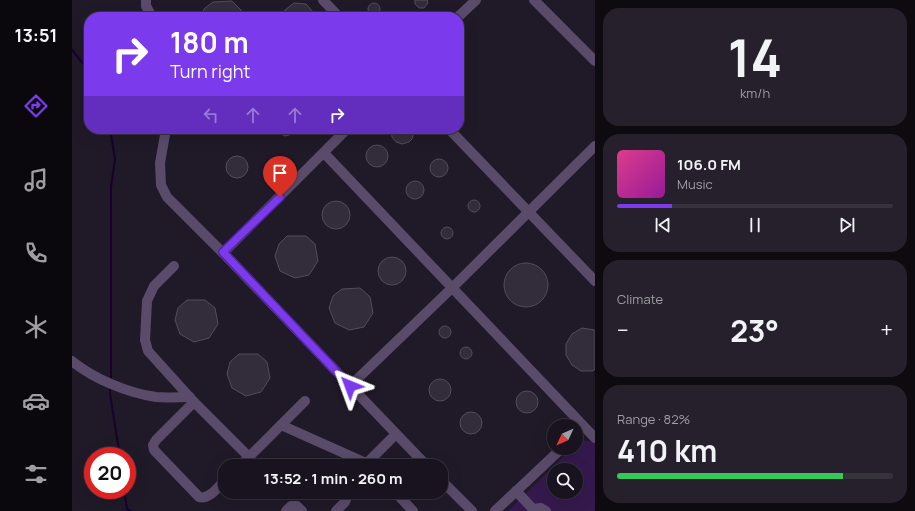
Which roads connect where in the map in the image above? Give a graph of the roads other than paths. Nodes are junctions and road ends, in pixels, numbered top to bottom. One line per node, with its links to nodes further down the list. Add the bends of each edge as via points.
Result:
1 (146, 0): 5 (lane)
2 (476, 0): 7 (lane)
3 (534, 0): 8 (lane)
4 (326, 1): 6 (lane)
5 (149, 12)
6 (336, 12)
7 (463, 12)
8 (595, 60)
9 (165, 134): 15 (lane, via 160,163 161,185 167,197)
10 (342, 134): 13 (lane)
11 (454, 134): 14 (lane)
12 (595, 146): 14 (lane)
13 (324, 153): 15 (lane); 18 (lane)
14 (529, 212): 17 (lane); 18 (lane)
15 (223, 252): 20 (lane)
16 (174, 266): 21 (lane, via 154,286 147,301 145,340 148,351)
17 (595, 281)
18 (453, 287): 20 (lane); 24 (lane)
19 (72, 361): 21 (lane, via 85,372 134,393)
20 (350, 386): 25 (lane)
21 (192, 399): 28 (lane); 32 (lane, via 156,440 154,450 199,497 208,497)
22 (305, 402): 23 (lane)
23 (281, 425): 28 (lane); 29 (lane)
24 (584, 427): 26 (lane)
25 (396, 434): 30 (lane); 31 (lane)
26 (595, 438)
27 (555, 455): 34 (lane)
28 (249, 458)
29 (353, 459)
30 (372, 459)
31 (420, 459)
32 (218, 487)
33 (448, 487): 41 (lane)
34 (516, 491): 42 (lane); 43 (lane, via 533,509 541,508)
35 (346, 499): 39 (lane)
36 (402, 499): 40 (lane)
37 (286, 511): 38 (lane, via 291,506 297,506)
38 (302, 511)
39 (336, 511)
40 (413, 511)
41 (472, 511)
42 (495, 511)
43 (546, 511)

